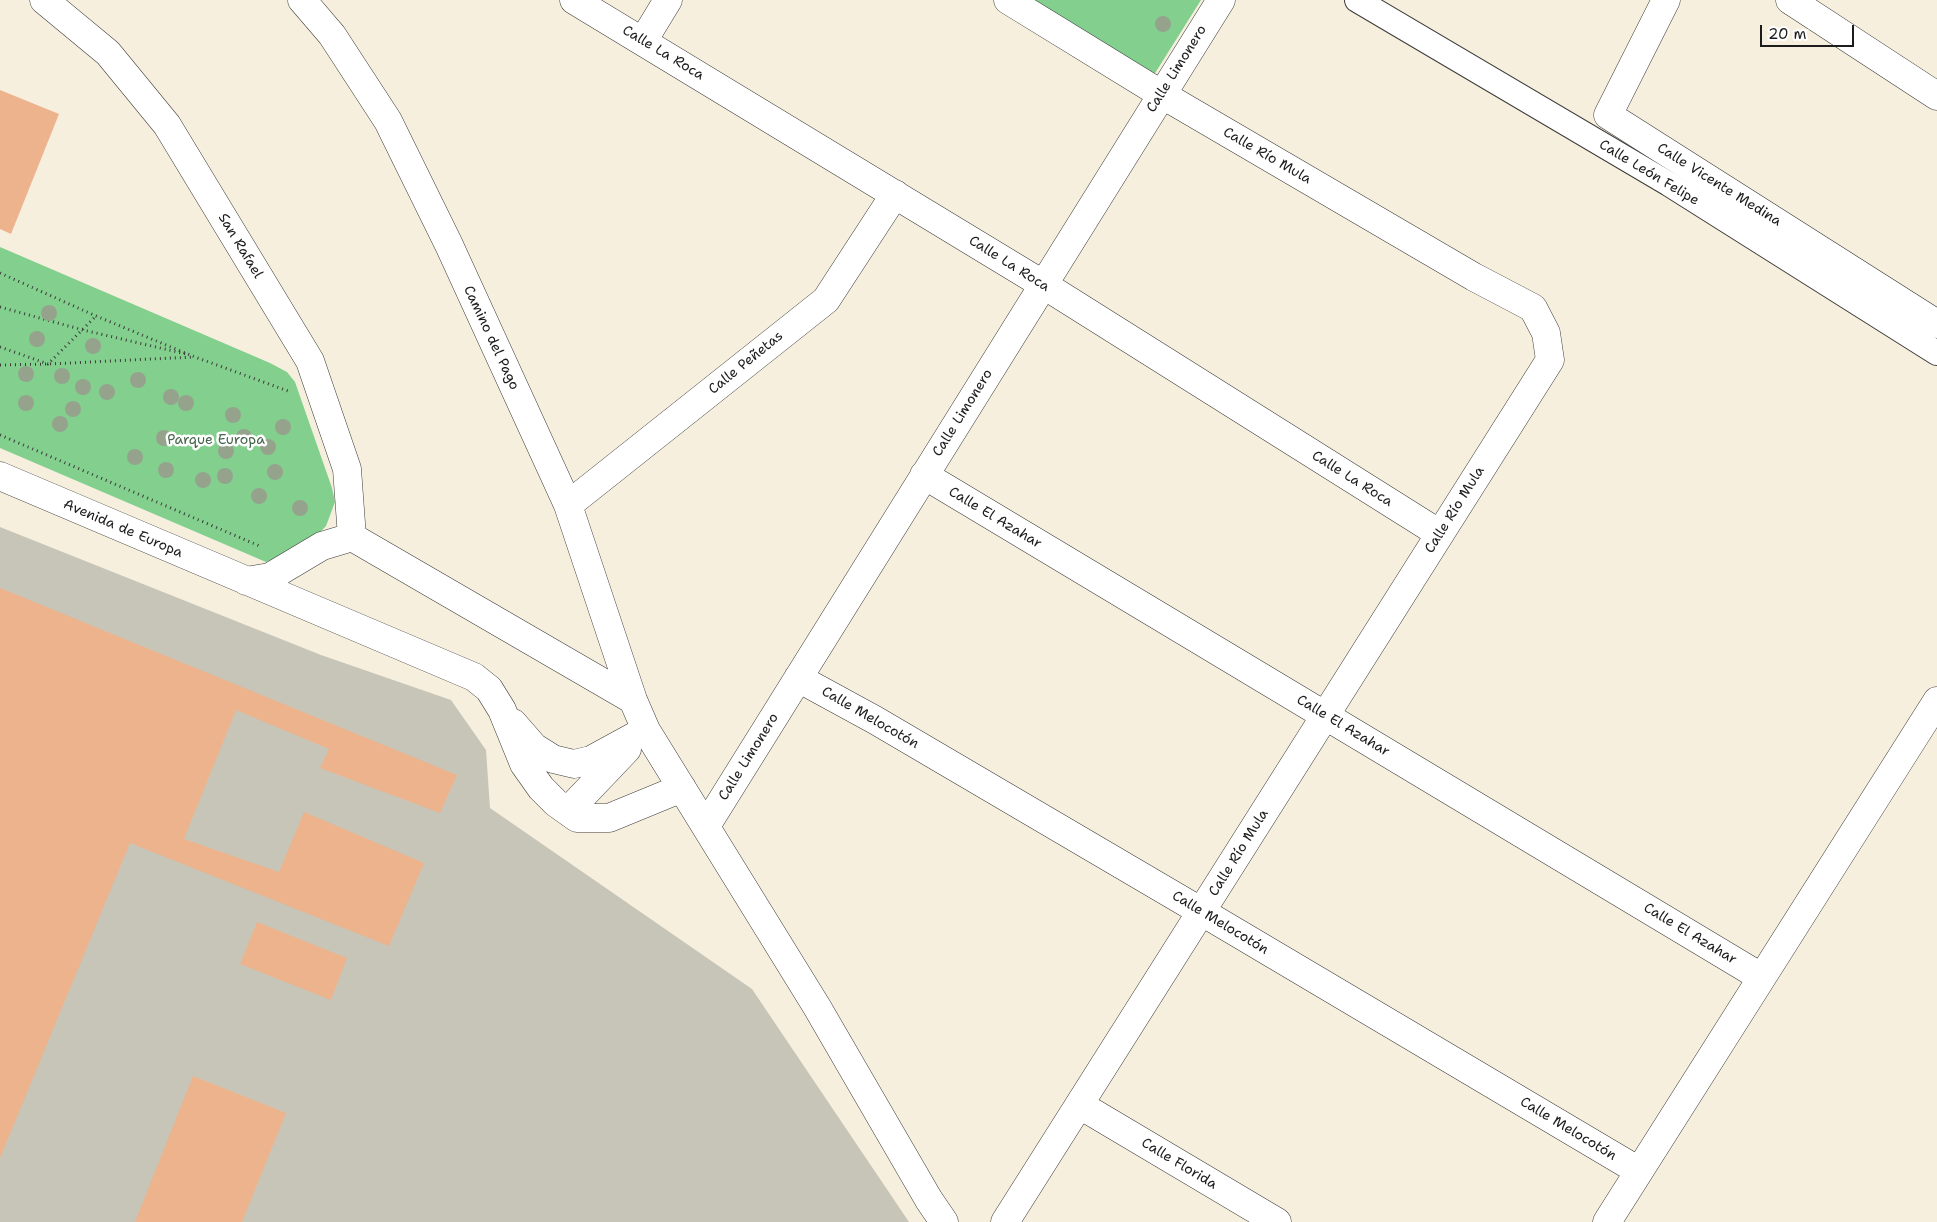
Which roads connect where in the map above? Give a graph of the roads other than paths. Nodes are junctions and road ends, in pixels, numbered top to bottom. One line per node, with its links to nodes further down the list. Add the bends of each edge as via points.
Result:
1 (44, 0): 21 (street, San Rafael, via 108,53 167,125 310,361 347,469)
2 (302, 0): 19 (street, Camino del Pago, via 332,35 388,122)
3 (574, 0): 10 (street, Calle La Roca)
4 (668, 0): 10 (street)
5 (1008, 0): 11 (street, Calle Río Mula)
6 (1221, 0): 11 (street, Calle Limonero)
7 (1357, 0): 16 (street, Calle León Felipe, via 1669,184)
8 (1666, 0): 15 (street, Calle Vicente Medina, via 1608,115)
9 (1790, 0): 12 (street)
10 (643, 41): 13 (street, Calle La Roca)
11 (1161, 94): 14 (street, Calle Limonero); 20 (street, Calle Río Mula, via 1474,277 1533,308 1546,333 1550,360)
12 (1937, 96)
13 (895, 194): 14 (street, Calle La Roca); 19 (street, Calle Peñetas, via 826,300)
14 (1044, 285): 17 (street, Calle Limonero); 20 (street, Calle La Roca)
15 (1937, 324)
16 (1937, 353)
17 (924, 475): 23 (street, Calle Limonero); 27 (street, Calle El Azahar)
18 (0, 476): 22 (street, Avenida de Europa)
19 (568, 505): 24 (street, Camino del Pago)
20 (1440, 534): 27 (street, Calle Río Mula)
21 (352, 537): 22 (street, via 322,546 270,577); 24 (street)
22 (246, 581): 26 (street, Avenida de Europa, via 474,677 489,689)
23 (798, 678): 31 (street, Calle Limonero); 32 (street, Calle Melocotón)
24 (633, 700): 28 (street, Camino del Pago)
25 (1937, 701): 33 (street)
26 (502, 710): 28 (street, via 534,747 554,759 574,764 591,760); 30 (street, via 524,764 541,788)
27 (1326, 716): 32 (street, Calle Río Mula); 33 (street, Calle El Azahar)
28 (646, 730): 29 (street, Camino del Pago); 30 (street)
29 (682, 788): 30 (street, via 609,818 577,818); 31 (street, Camino del Pago)
30 (568, 812)
31 (706, 826): 36 (street, Camino del Pago)
32 (1202, 912): 34 (street, Calle Río Mula); 35 (street, Calle Melocotón)
33 (1761, 977): 35 (street)
34 (1080, 1105): 37 (street, Calle Río Mula); 38 (street, Calle Florida)
35 (1639, 1171): 39 (street)
36 (944, 1222)
37 (1005, 1222)
38 (1277, 1222)
39 (1607, 1222)

